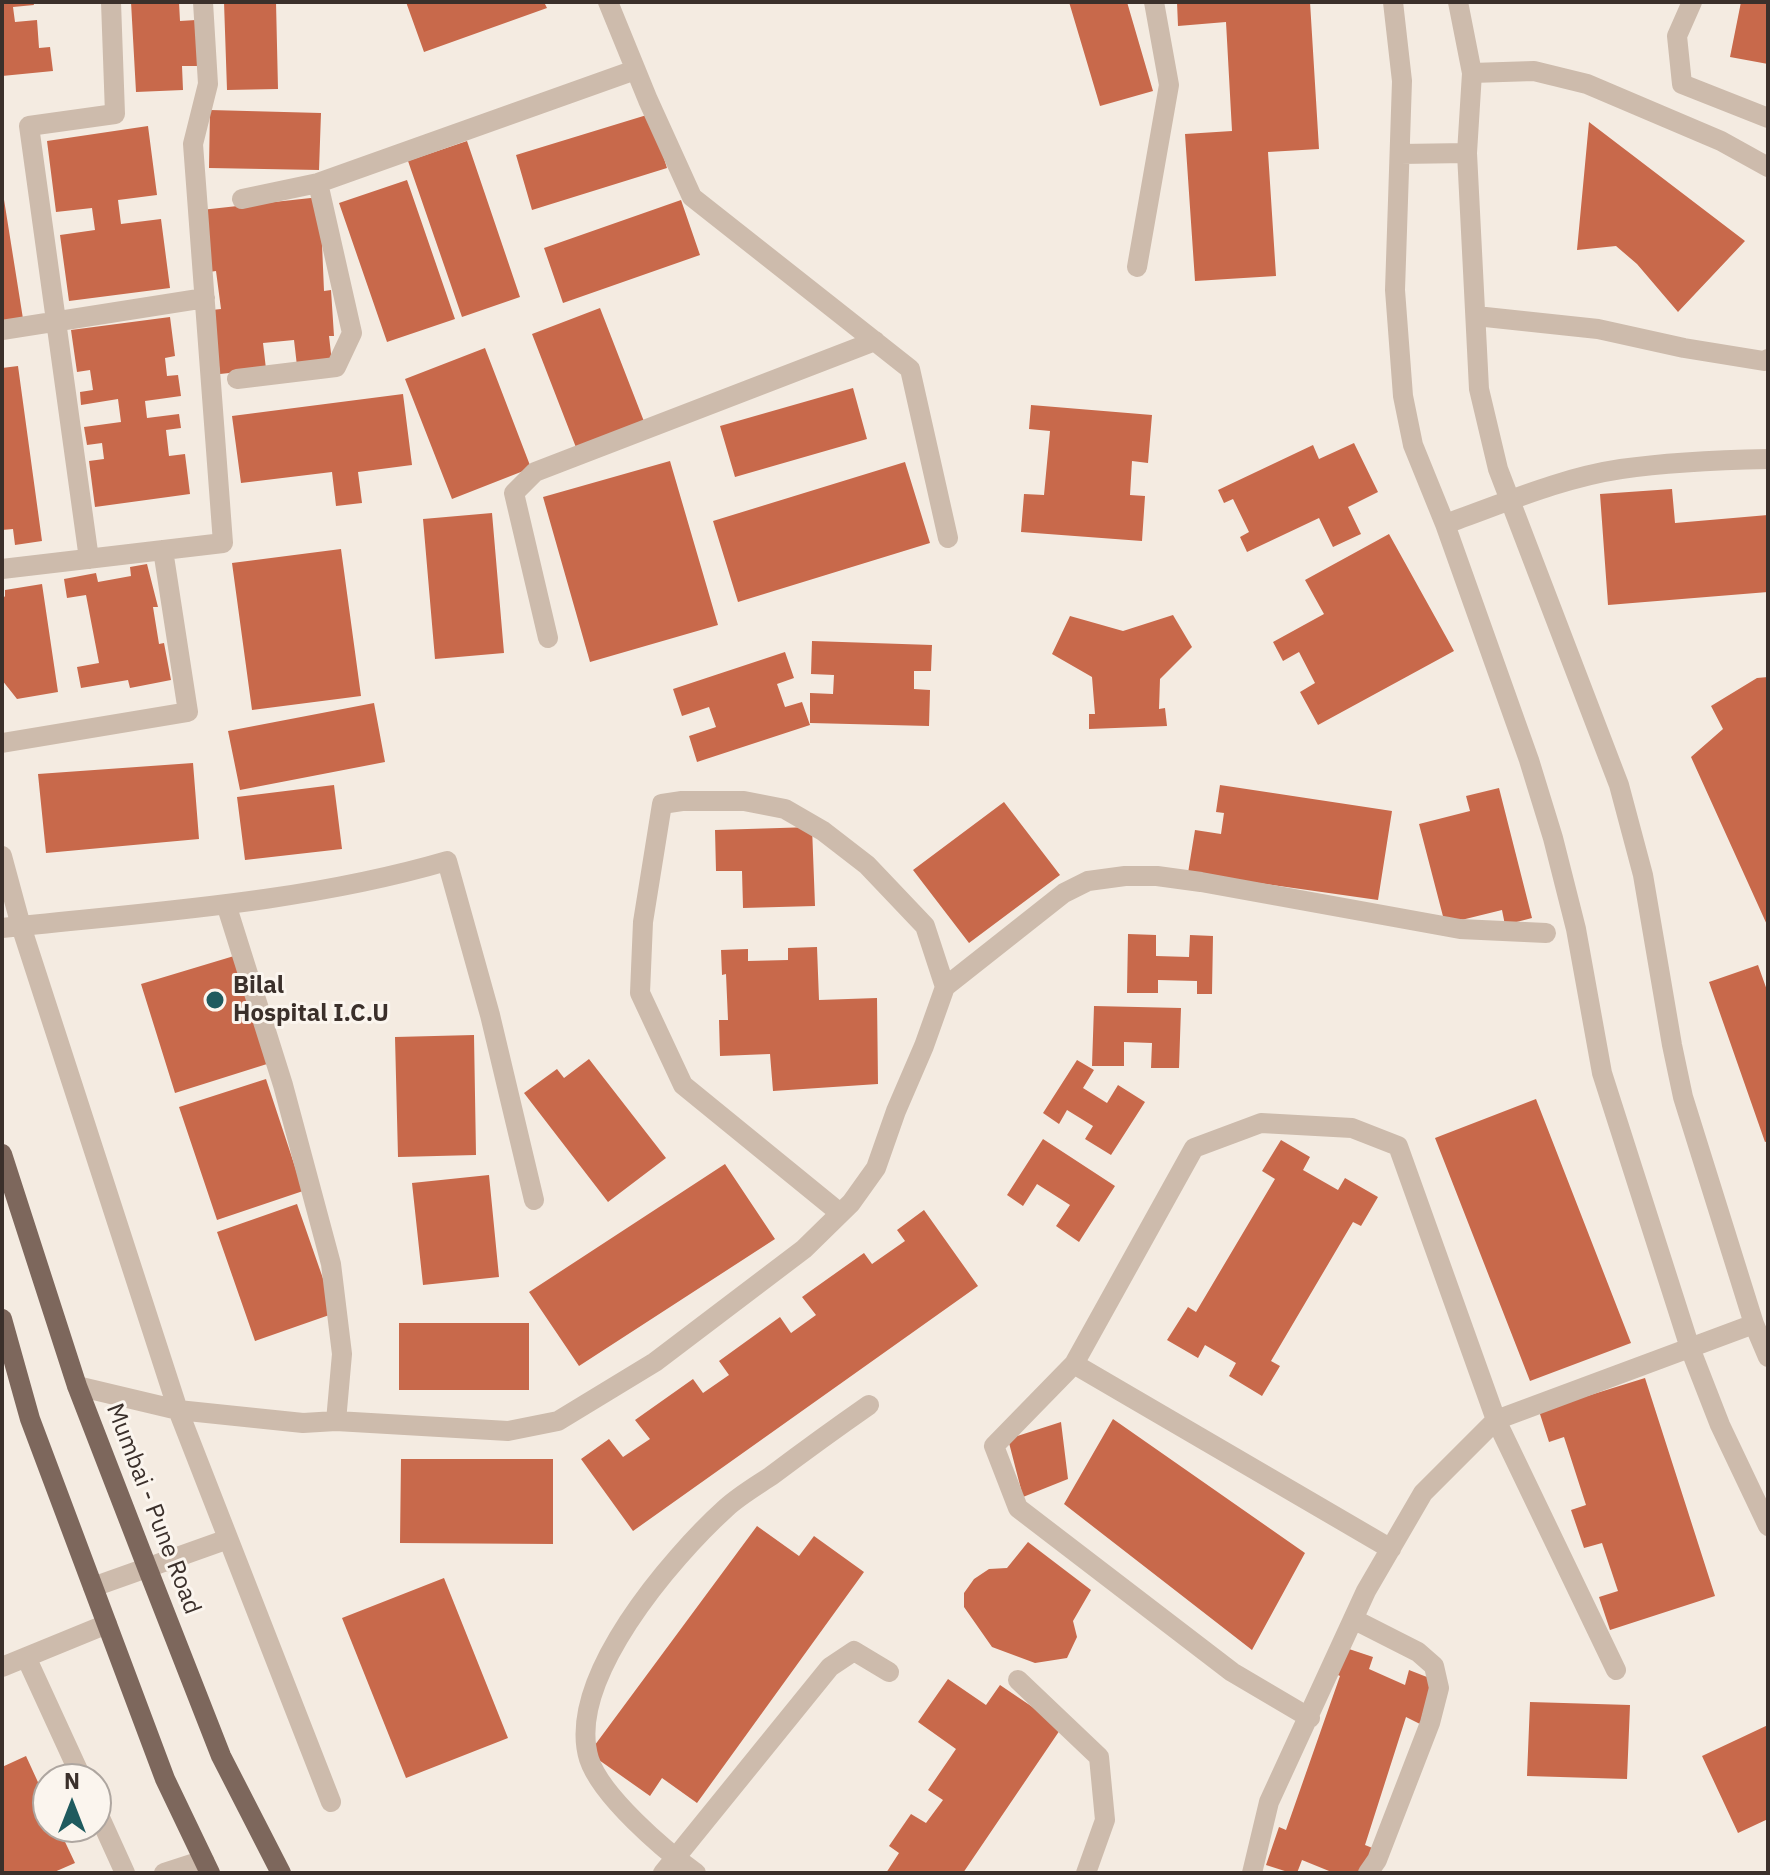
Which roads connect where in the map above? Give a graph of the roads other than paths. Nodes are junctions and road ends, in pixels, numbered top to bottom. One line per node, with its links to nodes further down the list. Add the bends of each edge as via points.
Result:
1 (111, 2): 19 (street, via 115,114 29,126)
2 (203, 2): 17 (street, via 208,84 193,144)
3 (608, 2): 8 (street)
4 (1154, 2): 16 (street, via 1169,85)
5 (1393, 2): 12 (street, via 1402,81)
6 (1458, 2): 9 (street)
7 (1692, 2): 10 (street, via 1677,36 1682,84)
8 (635, 70): 14 (street); 21 (street, via 692,197)
9 (1472, 73): 11 (street); 13 (street, via 1534,71 1587,84 1721,141)
10 (1768, 118)
11 (1467, 153): 12 (street); 18 (street)
12 (1400, 154): 26 (street, via 1395,290 1403,396 1413,445)
13 (1768, 167)
14 (318, 183): 15 (street); 23 (street, via 352,333 336,367)
15 (242, 199)
16 (1137, 267)
17 (205, 298): 19 (street); 28 (street, via 223,543)
18 (1476, 316): 22 (street, via 1598,329); 25 (street, via 1479,389)
19 (56, 322): 20 (street); 29 (street)
20 (2, 330)
21 (875, 341): 27 (street, via 910,369); 31 (street, via 535,472 514,493)
22 (1768, 359)
23 (237, 379)
24 (1768, 459): 25 (street, via 1619,469)
25 (1510, 501): 26 (street); 42 (street, via 1619,785 1643,875 1683,1097)
26 (1445, 524): 43 (street, via 1553,838 1602,1073)
27 (948, 538)
28 (163, 550): 29 (street); 32 (street, via 188,712)
29 (89, 559): 30 (street)
30 (2, 569)
31 (548, 638)
32 (2, 743)
33 (2, 856): 35 (street)
34 (226, 904): 35 (street); 39 (street, via 400,875 447,861); 50 (street, via 283,1085 331,1264 342,1354)
35 (11, 927): 48 (street)
36 (1546, 933): 37 (street, via 1460,929 1201,882 1125,876 1088,881 1064,893)
37 (945, 987): 40 (street, via 876,1168); 40 (street, via 925,926 867,865 823,831 785,809 744,801 662,804 643,922 640,993 683,1085)
38 (2, 1154): 46 (main road, Mumbai - Pune Road)
39 (534, 1200)
40 (840, 1213): 50 (street, via 804,1249 655,1362 558,1421 508,1431)
41 (2, 1319): 55 (main road, via 30,1419)
42 (1754, 1324): 43 (street); 44 (street)
43 (1690, 1348): 49 (street); 51 (street)
44 (1768, 1357)
45 (1074, 1364): 49 (street, via 1194,1148 1261,1123 1352,1128 1398,1146); 53 (street); 63 (street, via 994,1446 1018,1508 1232,1672)
46 (77, 1386): 48 (street); 54 (main road, Mumbai - Pune Road)
47 (869, 1405): 68 (street, via 727,1507 651,1588 598,1674 586,1714 589,1758 596,1776)
48 (178, 1410): 50 (street, via 303,1423); 52 (street)
49 (1496, 1420): 53 (street, via 1423,1493); 60 (street)
50 (336, 1421)
51 (1768, 1526)
52 (228, 1539): 54 (street); 65 (street)
53 (1391, 1549): 56 (street)
54 (147, 1567): 55 (street); 71 (main road, Mumbai - Pune Road, via 221,1756)
55 (93, 1587): 57 (main road)
56 (1353, 1619): 63 (street); 75 (street, via 1418,1652 1434,1666 1439,1688 1430,1723)
57 (107, 1624): 58 (street); 67 (main road, via 165,1779)
58 (26, 1657): 59 (street); 64 (street)
59 (2, 1667)
60 (1616, 1670)
61 (889, 1672): 68 (street, via 854,1651 830,1667)
62 (1018, 1680): 73 (street, via 1099,1757 1105,1820)
63 (1310, 1718): 74 (street, via 1269,1802)
64 (75, 1763)
65 (331, 1802)
66 (111, 1843): 69 (street)
67 (207, 1866): 70 (street)
68 (669, 1866): 72 (street)
69 (125, 1873)
70 (164, 1873)
71 (281, 1873)
72 (696, 1873)
73 (1086, 1873)
74 (1252, 1873)
75 (1368, 1873)

